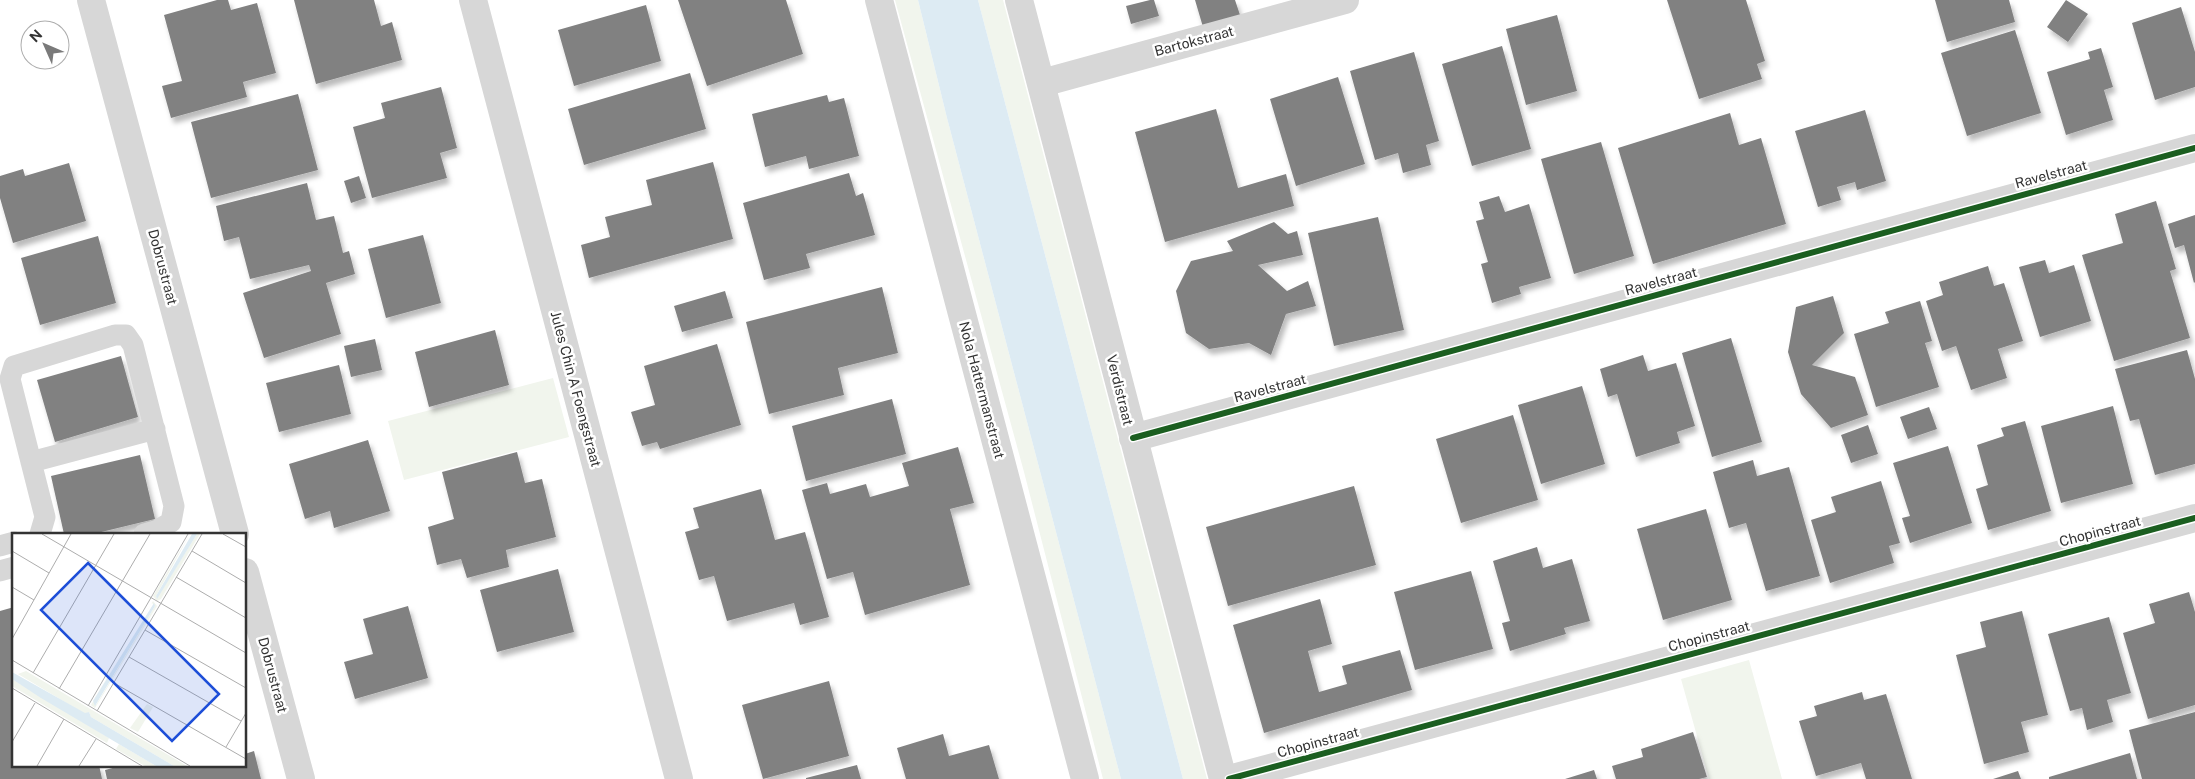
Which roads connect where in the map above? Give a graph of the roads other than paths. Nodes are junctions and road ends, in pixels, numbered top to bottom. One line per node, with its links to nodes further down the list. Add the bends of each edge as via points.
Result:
1 (91, 0): 14 (street, Dobrustraat)
2 (473, 0): 17 (street, Jules Chin A Foengstraat)
3 (879, 0): 18 (street, Nola Hattermanstraat)
4 (1019, 0): 6 (street, Verdistraat)
5 (1345, 0): 6 (street, Bartokstraat)
6 (1042, 83): 9 (street, Verdistraat)
7 (2195, 148): 9 (street, Ravelstraat)
8 (155, 430): 10 (lane); 10 (lane, via 133,344 126,335 115,335 14,366 10,379); 13 (lane, via 174,506 171,522)
9 (1133, 438): 19 (street, Verdistraat)
10 (31, 462): 12 (lane, via 45,518)
11 (2195, 518): 20 (street, Chopinstraat)
12 (40, 533)
13 (148, 533)
14 (235, 533)
15 (246, 576): 16 (street, Dobrustraat)
16 (301, 779)
17 (679, 779)
18 (1085, 779)
19 (1223, 779)
20 (1229, 779)

